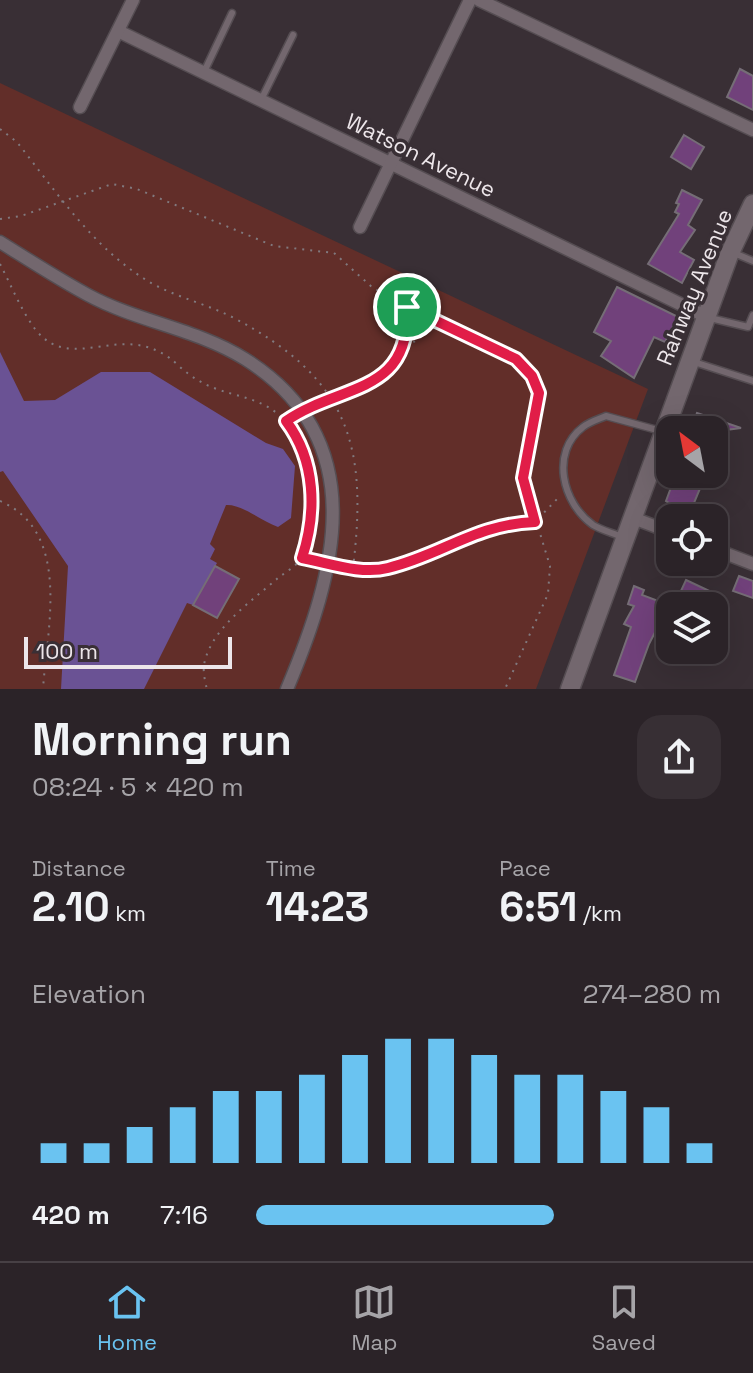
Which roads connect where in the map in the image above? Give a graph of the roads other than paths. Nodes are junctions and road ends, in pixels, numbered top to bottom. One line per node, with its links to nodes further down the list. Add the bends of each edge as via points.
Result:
1 (133, 0): 5 (street)
2 (470, 0): 11 (street)
3 (479, 0): 10 (street)
4 (232, 13): 7 (lane)
5 (118, 31): 7 (street, Watson Avenue); 9 (street)
6 (293, 35): 8 (lane)
7 (204, 72): 8 (street, Watson Avenue)
8 (261, 100): 11 (street, Watson Avenue)
9 (80, 107)
10 (753, 130)
11 (391, 162): 13 (street); 18 (street, Watson Avenue)
12 (750, 216): 15 (main road, Rahway Avenue)
13 (360, 227)
14 (0, 242): 29 (street, via 90,296 245,359 280,385 301,410 326,453 335,504 318,612)
15 (731, 252): 16 (lane); 18 (main road, Rahway Avenue)
16 (753, 261)
17 (753, 315): 18 (lane, via 748,327)
18 (707, 317): 19 (main road, Rahway Avenue)
19 (691, 361): 20 (lane); 21 (main road, Rahway Avenue)
20 (753, 381)
21 (670, 416)
22 (656, 430): 26 (lane, via 606,416 583,427 568,444 565,490 593,524)
23 (656, 456): 24 (main road, Rahway Avenue)
24 (633, 518): 25 (street); 26 (main road, Rahway Avenue)
25 (656, 527)
26 (626, 539): 30 (main road, Rahway Avenue)
27 (728, 554): 28 (street)
28 (753, 564)
29 (287, 689)
30 (570, 689)

